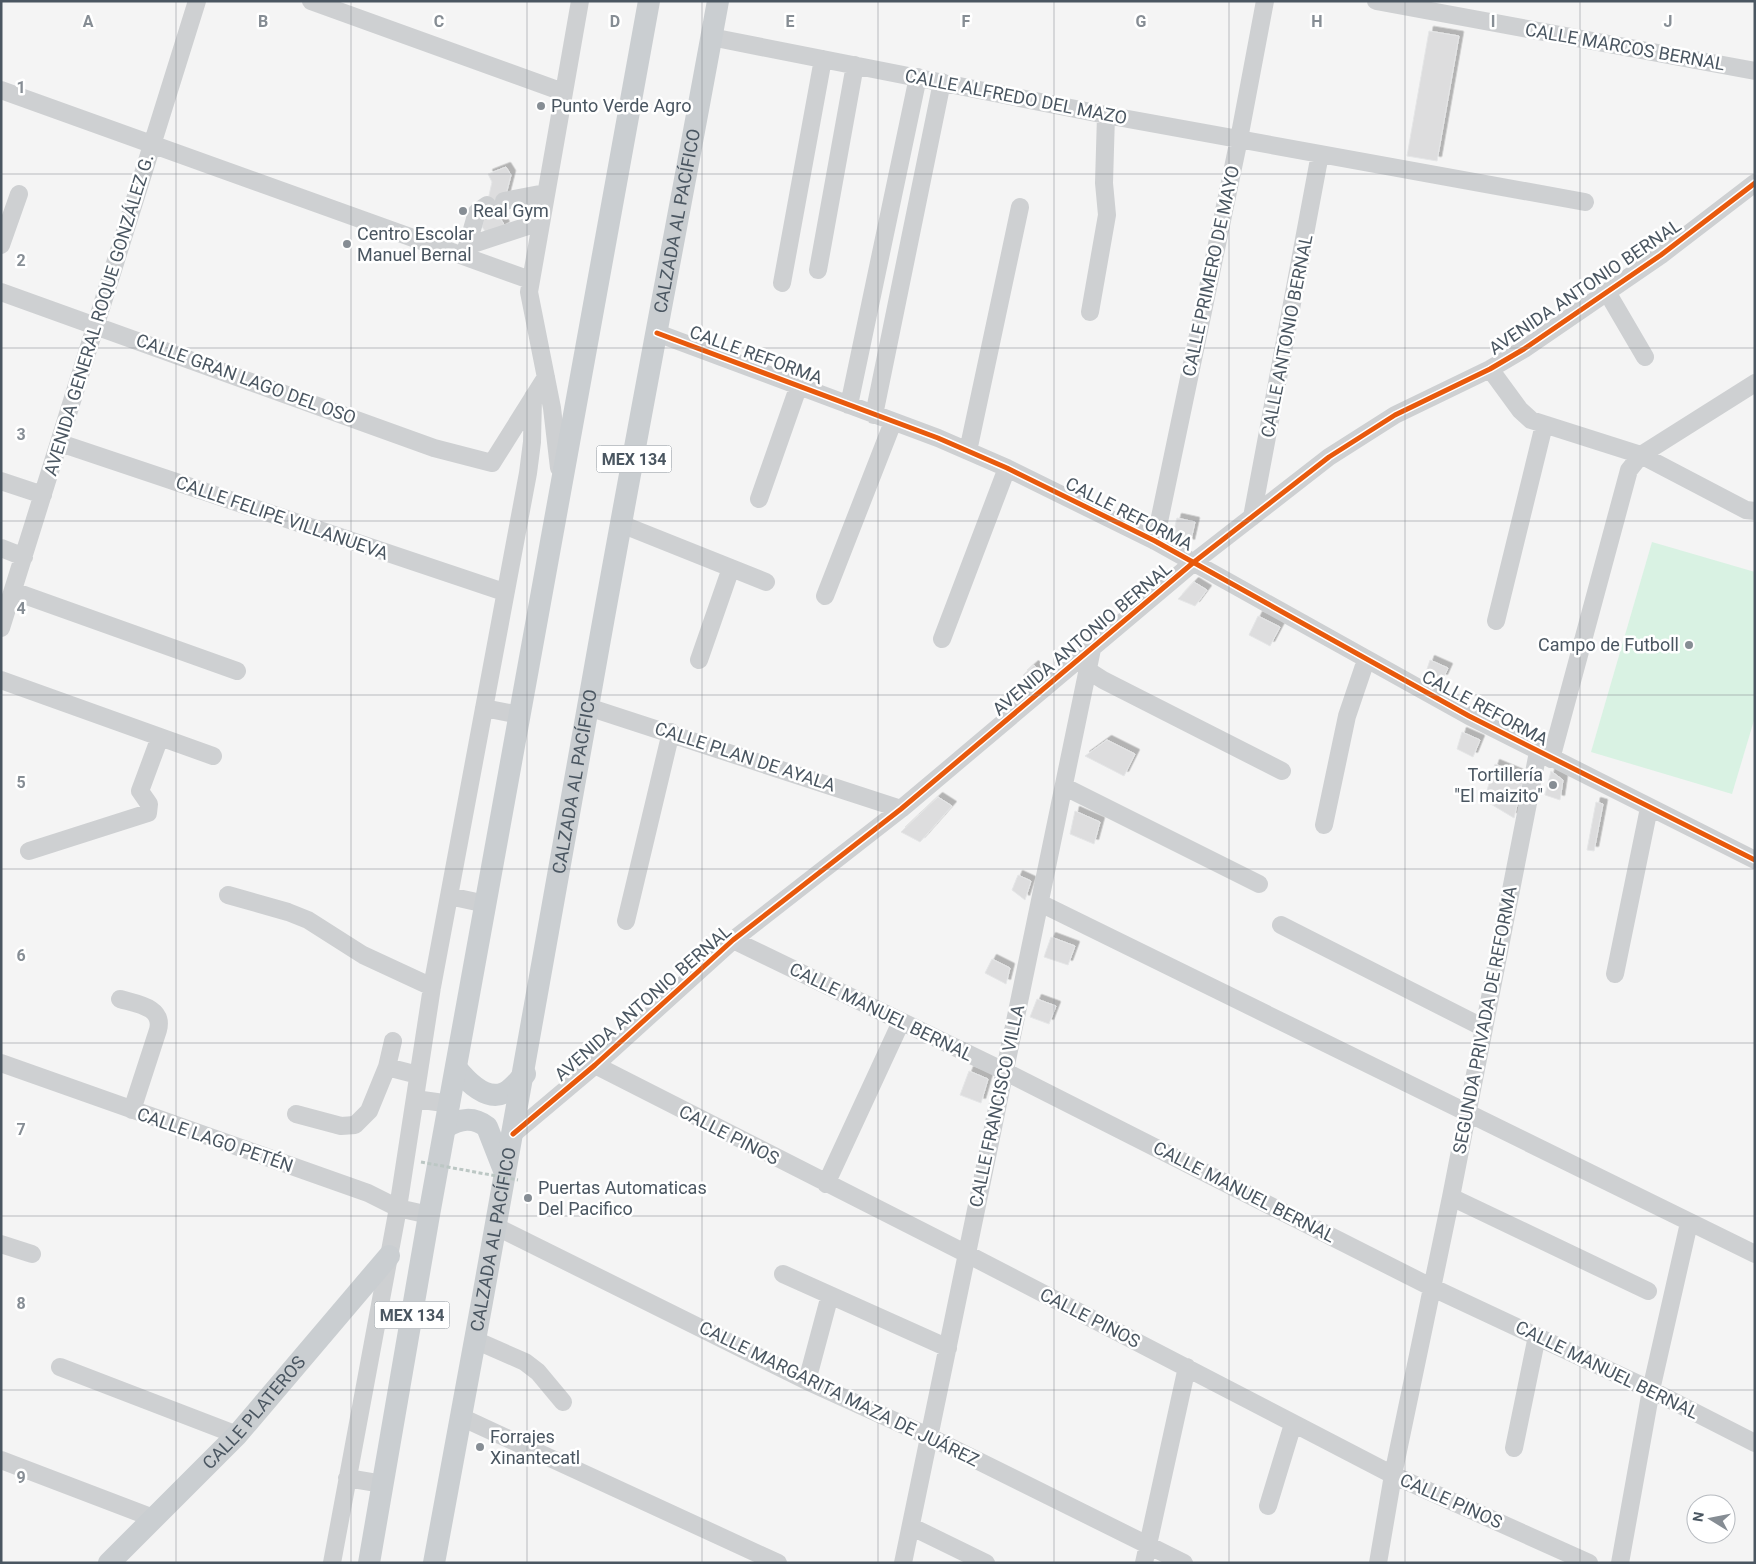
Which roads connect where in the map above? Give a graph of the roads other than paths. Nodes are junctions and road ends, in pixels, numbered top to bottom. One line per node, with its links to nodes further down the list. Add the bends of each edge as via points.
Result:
1 (197, 1): 18 (street, AVENIDA GENERAL ROQUE GONZÁLEZ G.)
2 (311, 1): 15 (street)
3 (580, 1): 15 (street)
4 (649, 1): 51 (main road, MEX 134)
5 (718, 1): 8 (main road, CALZADA AL PACÍFICO / MEX 134)
6 (1265, 1): 17 (street, CALLE PRIMERO DE MAYO)
7 (1376, 1): 11 (street, CALLE MARCOS BERNAL)
8 (711, 37): 9 (street, CALLE ALFREDO DEL MAZO); 35 (main road, CALZADA AL PACÍFICO / MEX 134)
9 (823, 59): 10 (street, CALLE ALFREDO DEL MAZO); 30 (street)
10 (855, 65): 12 (street, CALLE ALFREDO DEL MAZO); 28 (street)
11 (1755, 71)
12 (918, 78): 13 (street, CALLE ALFREDO DEL MAZO); 42 (street)
13 (942, 82): 16 (street, CALLE ALFREDO DEL MAZO); 43 (street)
14 (1, 90): 18 (street)
15 (563, 92): 21 (street)
16 (1106, 115): 17 (street, CALLE ALFREDO DEL MAZO); 33 (street, via 1104,183 1107,214)
17 (1239, 139): 19 (street, CALLE ALFREDO DEL MAZO); 57 (street, CALLE PRIMERO DE MAYO)
18 (153, 144): 27 (street); 34 (street, AVENIDA GENERAL ROQUE GONZÁLEZ G.)
19 (1320, 154): 23 (street, CALLE ALFREDO DEL MAZO); 55 (street, CALLE ANTONIO BERNAL)
20 (1755, 183): 32 (street, AVENIDA ANTONIO BERNAL)
21 (545, 193): 25 (street); 27 (street, via 495,203 476,212)
22 (19, 194): 26 (street)
23 (1584, 202)
24 (1020, 208): 47 (street)
25 (540, 222): 27 (street); 29 (street)
26 (1, 245)
27 (466, 251): 29 (street)
28 (818, 270)
29 (530, 280): 38 (street, via 530,303)
30 (782, 283)
31 (1, 292): 34 (street, CALLE GRAN LAGO DEL OSO)
32 (1607, 292): 36 (street); 37 (street, AVENIDA ANTONIO BERNAL)
33 (1090, 312)
34 (96, 325): 41 (street, CALLE GRAN LAGO DEL OSO, via 434,448 492,463); 46 (street, AVENIDA GENERAL ROQUE GONZÁLEZ G.)
35 (657, 333): 40 (street, CALLE REFORMA); 56 (main road, CALZADA AL PACÍFICO / MEX 134)
36 (1646, 357)
37 (1490, 369): 45 (street, via 1520,410 1531,420); 55 (street, AVENIDA ANTONIO BERNAL, via 1423,400 1358,437)
38 (546, 377): 41 (street); 51 (street)
39 (1755, 383): 48 (street)
40 (798, 384): 42 (street, CALLE REFORMA); 53 (street)
41 (533, 397): 64 (street, via 528,473)
42 (849, 405): 43 (street, CALLE REFORMA)
43 (874, 415): 44 (street, CALLE REFORMA)
44 (893, 422): 47 (street, CALLE REFORMA); 65 (street)
45 (1544, 425): 48 (street); 66 (street)
46 (60, 443): 52 (street, AVENIDA GENERAL ROQUE GONZÁLEZ G.); 64 (street, CALLE FELIPE VILLANUEVA)
47 (968, 451): 49 (street, CALLE REFORMA)
48 (1641, 455): 54 (street, via 1746,510); 80 (street, CALLE REFORMA, via 1629,470)
49 (1007, 468): 57 (street, CALLE REFORMA); 68 (street)
50 (1, 481): 52 (street)
51 (561, 484): 77 (main road, MEX 134)
52 (43, 495): 59 (street, AVENIDA GENERAL ROQUE GONZÁLEZ G.)
53 (759, 499)
54 (1755, 511)
55 (1252, 517): 60 (street, AVENIDA ANTONIO BERNAL)
56 (621, 524): 61 (street); 75 (main road, CALZADA AL PACÍFICO / MEX 134)
57 (1155, 541): 60 (street, CALLE REFORMA)
58 (1, 548): 59 (street)
59 (24, 557): 63 (street, AVENIDA GENERAL ROQUE GONZÁLEZ G.)
60 (1194, 562): 69 (street, AVENIDA ANTONIO BERNAL); 71 (street, CALLE REFORMA)
61 (731, 568): 62 (street); 70 (street)
62 (766, 582)
63 (13, 591): 67 (street, AVENIDA GENERAL ROQUE GONZÁLEZ G.); 72 (street)
64 (504, 592): 76 (street)
65 (825, 596)
66 (1496, 621)
67 (1, 628)
68 (942, 639)
69 (1092, 649): 73 (street, CALLE FRANCISCO VILLA); 85 (street, AVENIDA ANTONIO BERNAL)
70 (699, 660)
71 (1366, 660): 80 (street, CALLE REFORMA); 86 (street, via 1347,716)
72 (237, 670)
73 (1089, 671): 82 (street); 83 (street, CALLE FRANCISCO VILLA)
74 (1, 680): 79 (street)
75 (588, 707): 78 (street, CALLE PLAN DE AYALA); 108 (main road, CALZADA AL PACÍFICO / MEX 134)
76 (484, 708): 77 (street); 91 (street)
77 (520, 715): 92 (main road, MEX 134)
78 (671, 732): 85 (street, CALLE PLAN DE AYALA); 94 (street)
79 (160, 737): 81 (street); 87 (street, via 140,791 149,804 148,813)
80 (1545, 755): 84 (street, CALLE REFORMA); 101 (street, SEGUNDA PRIVADA DE REFORMA)
81 (213, 756)
82 (1282, 771)
83 (1065, 787): 89 (street); 93 (street, CALLE FRANCISCO VILLA)
84 (1649, 808): 88 (street, CALLE REFORMA); 97 (street)
85 (901, 809): 96 (street, AVENIDA ANTONIO BERNAL)
86 (1324, 824)
87 (29, 851)
88 (1755, 860)
89 (1259, 884)
90 (228, 895): 98 (street, via 308,920 363,955)
91 (449, 896): 92 (street); 98 (street)
92 (486, 904): 106 (main road, MEX 134)
93 (1040, 904): 107 (street, CALLE FRANCISCO VILLA); 114 (street)
94 (626, 921)
95 (1280, 925): 101 (street)
96 (733, 940): 100 (street, CALLE MANUEL BERNAL); 104 (street, AVENIDA ANTONIO BERNAL)
97 (1615, 974)
98 (432, 987): 109 (street)
99 (120, 1000): 112 (street, via 148,1008 157,1014 159,1020)
100 (901, 1022): 107 (street, CALLE MANUEL BERNAL); 118 (street)
101 (1484, 1028): 114 (street, SEGUNDA PRIVADA DE REFORMA)
102 (393, 1041): 105 (street)
103 (1, 1063): 112 (street, CALLE LAGO PETÉN)
104 (595, 1065): 116 (street, AVENIDA ANTONIO BERNAL); 118 (street, CALLE PINOS)
105 (386, 1067): 109 (street); 113 (street, via 369,1111 355,1125 341,1126)
106 (457, 1069): 108 (main road, via 480,1090 498,1094 506,1092); 111 (main road, MEX 134)
107 (1004, 1071): 126 (street, CALLE FRANCISCO VILLA); 130 (street, CALLE MANUEL BERNAL)
108 (525, 1074): 116 (main road, CALZADA AL PACÍFICO / MEX 134)
109 (418, 1075): 110 (street)
110 (415, 1099): 111 (street); 120 (street)
111 (451, 1104): 115 (main road, MEX 134)
112 (132, 1110): 120 (street, CALLE LAGO PETÉN, via 368,1193)
113 (296, 1114)
114 (1467, 1114): 119 (street, SEGUNDA PRIVADA DE REFORMA); 122 (street)
115 (446, 1127): 117 (main road, via 467,1120 487,1127); 121 (main road, MEX 134)
116 (513, 1134): 117 (main road, CALZADA AL PACÍFICO / MEX 134)
117 (512, 1177): 123 (main road, CALZADA AL PACÍFICO / MEX 134)
118 (826, 1184): 126 (street, CALLE PINOS)
119 (1451, 1197): 130 (street, SEGUNDA PRIVADA DE REFORMA); 131 (street)
120 (398, 1208): 121 (street, CALLE LAGO PETÉN); 128 (street)
121 (429, 1215): 150 (main road, MEX 134)
122 (1689, 1223): 127 (street); 139 (street)
123 (495, 1226): 134 (main road, CALZADA AL PACÍFICO / MEX 134); 138 (street, CALLE MARGARITA MAZA DE JUÁREZ)
124 (1, 1244): 125 (street)
125 (32, 1254)
126 (967, 1254): 135 (street, CALLE FRANCISCO VILLA); 136 (street, CALLE PINOS)
127 (1755, 1254)
128 (389, 1256): 143 (main road, CALLE PLATEROS); 149 (street)
129 (784, 1274): 132 (street)
130 (1431, 1287): 133 (street, CALLE MANUEL BERNAL); 148 (street)
131 (1648, 1292)
132 (830, 1295): 135 (street); 138 (street)
133 (1537, 1336): 139 (street, CALLE MANUEL BERNAL); 146 (street)
134 (475, 1340): 140 (street, via 525,1362 538,1372); 141 (main road, CALZADA AL PACÍFICO / MEX 134)
135 (948, 1348): 144 (street, CALLE FRANCISCO VILLA)
136 (1186, 1367): 142 (street, CALLE PINOS); 154 (street)
137 (60, 1368): 143 (street)
138 (807, 1381): 144 (street, CALLE MARGARITA MAZA DE JUÁREZ)
139 (1651, 1390): 145 (street, CALLE MANUEL BERNAL); 166 (street)
140 (563, 1402)
141 (461, 1417): 158 (main road, CALZADA AL PACÍFICO / MEX 134); 159 (street)
142 (1293, 1424): 148 (street, CALLE PINOS); 151 (street)
143 (237, 1435): 152 (main road, CALLE PLATEROS)
144 (930, 1437): 153 (street, CALLE FRANCISCO VILLA); 154 (street, CALLE MARGARITA MAZA DE JUÁREZ)
145 (1755, 1442)
146 (1514, 1448)
147 (1, 1460): 152 (street)
148 (1393, 1475): 164 (street); 165 (street, CALLE PINOS)
149 (347, 1478): 150 (street); 156 (street)
150 (383, 1484): 157 (main road, MEX 134)
151 (1268, 1506)
152 (153, 1518): 155 (main road, CALLE PLATEROS)
153 (912, 1527): 160 (street, CALLE FRANCISCO VILLA); 161 (street)
154 (1147, 1545): 162 (street); 163 (street, CALLE MARGARITA MAZA DE JUÁREZ)
155 (109, 1563)
156 (332, 1563)
157 (370, 1563)
158 (434, 1563)
159 (778, 1563)
160 (903, 1563)
161 (986, 1563)
162 (1144, 1563)
163 (1184, 1563)
164 (1378, 1563)
165 (1589, 1563)
166 (1620, 1563)

